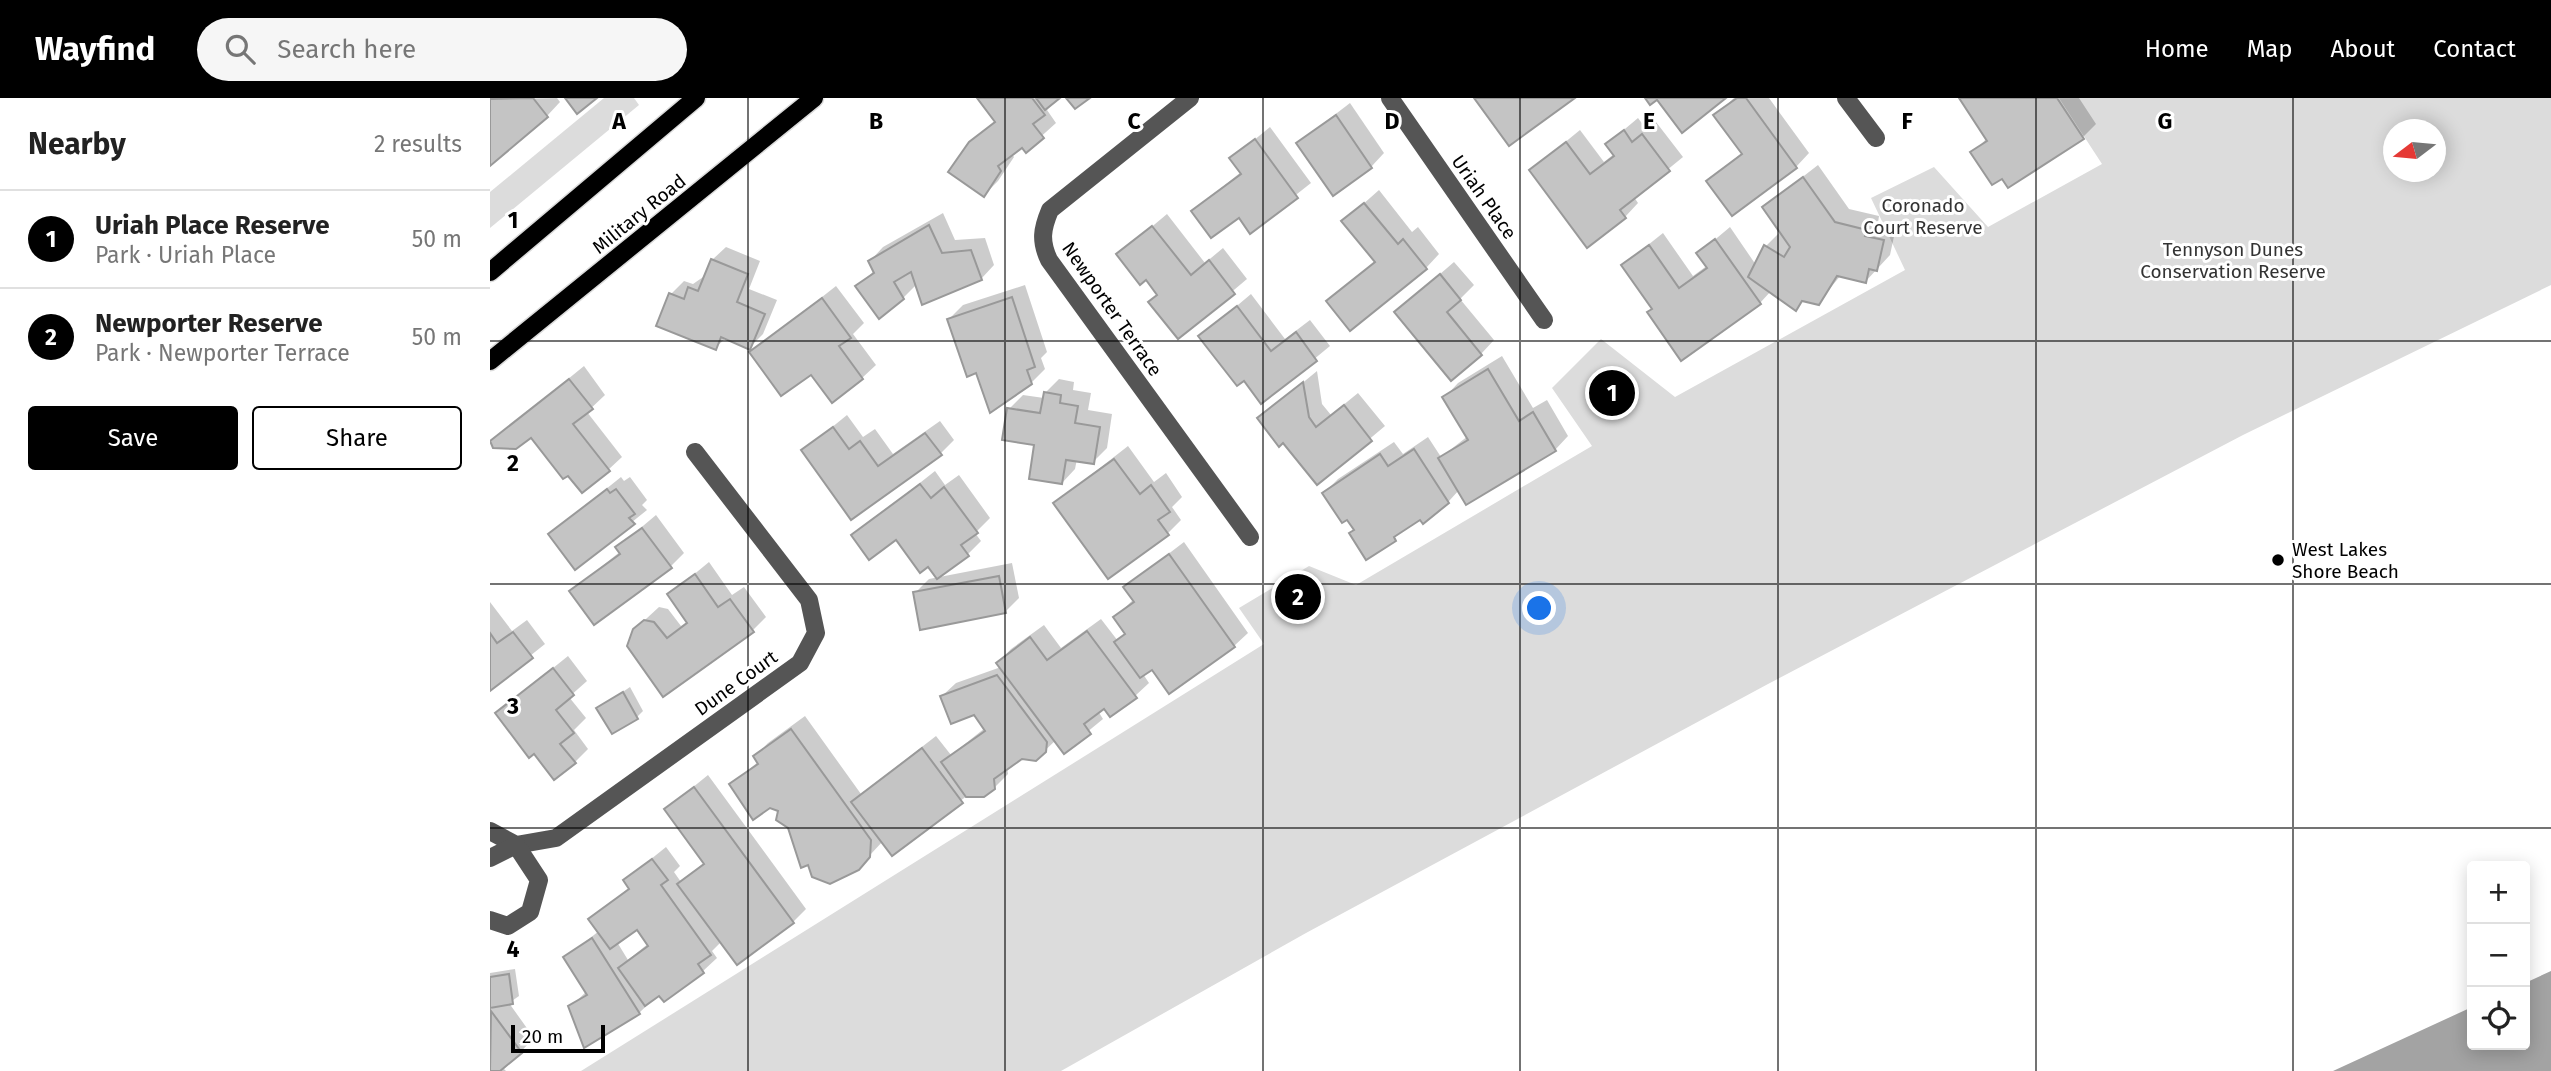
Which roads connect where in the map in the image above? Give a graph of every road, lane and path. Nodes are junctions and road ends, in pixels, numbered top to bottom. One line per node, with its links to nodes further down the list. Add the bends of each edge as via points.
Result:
1 (696, 98): 7 (main road)
2 (814, 98): 9 (main road, Military Road)
3 (1190, 98): 11 (street, Newporter Terrace, via 1050,210 1042,229 1043,246)
4 (1390, 98): 8 (street, Uriah Place)
5 (1846, 98): 6 (street)
6 (1876, 138)
7 (490, 272)
8 (1544, 320)
9 (490, 361)
10 (695, 452): 13 (street, Dune Court, via 809,600 816,633 800,663 568,830 556,838)
11 (1250, 537)
12 (490, 831): 13 (street)
13 (516, 845): 14 (street, Dune Court); 15 (street, via 539,880 530,912 508,926)
14 (490, 858)
15 (490, 920)

